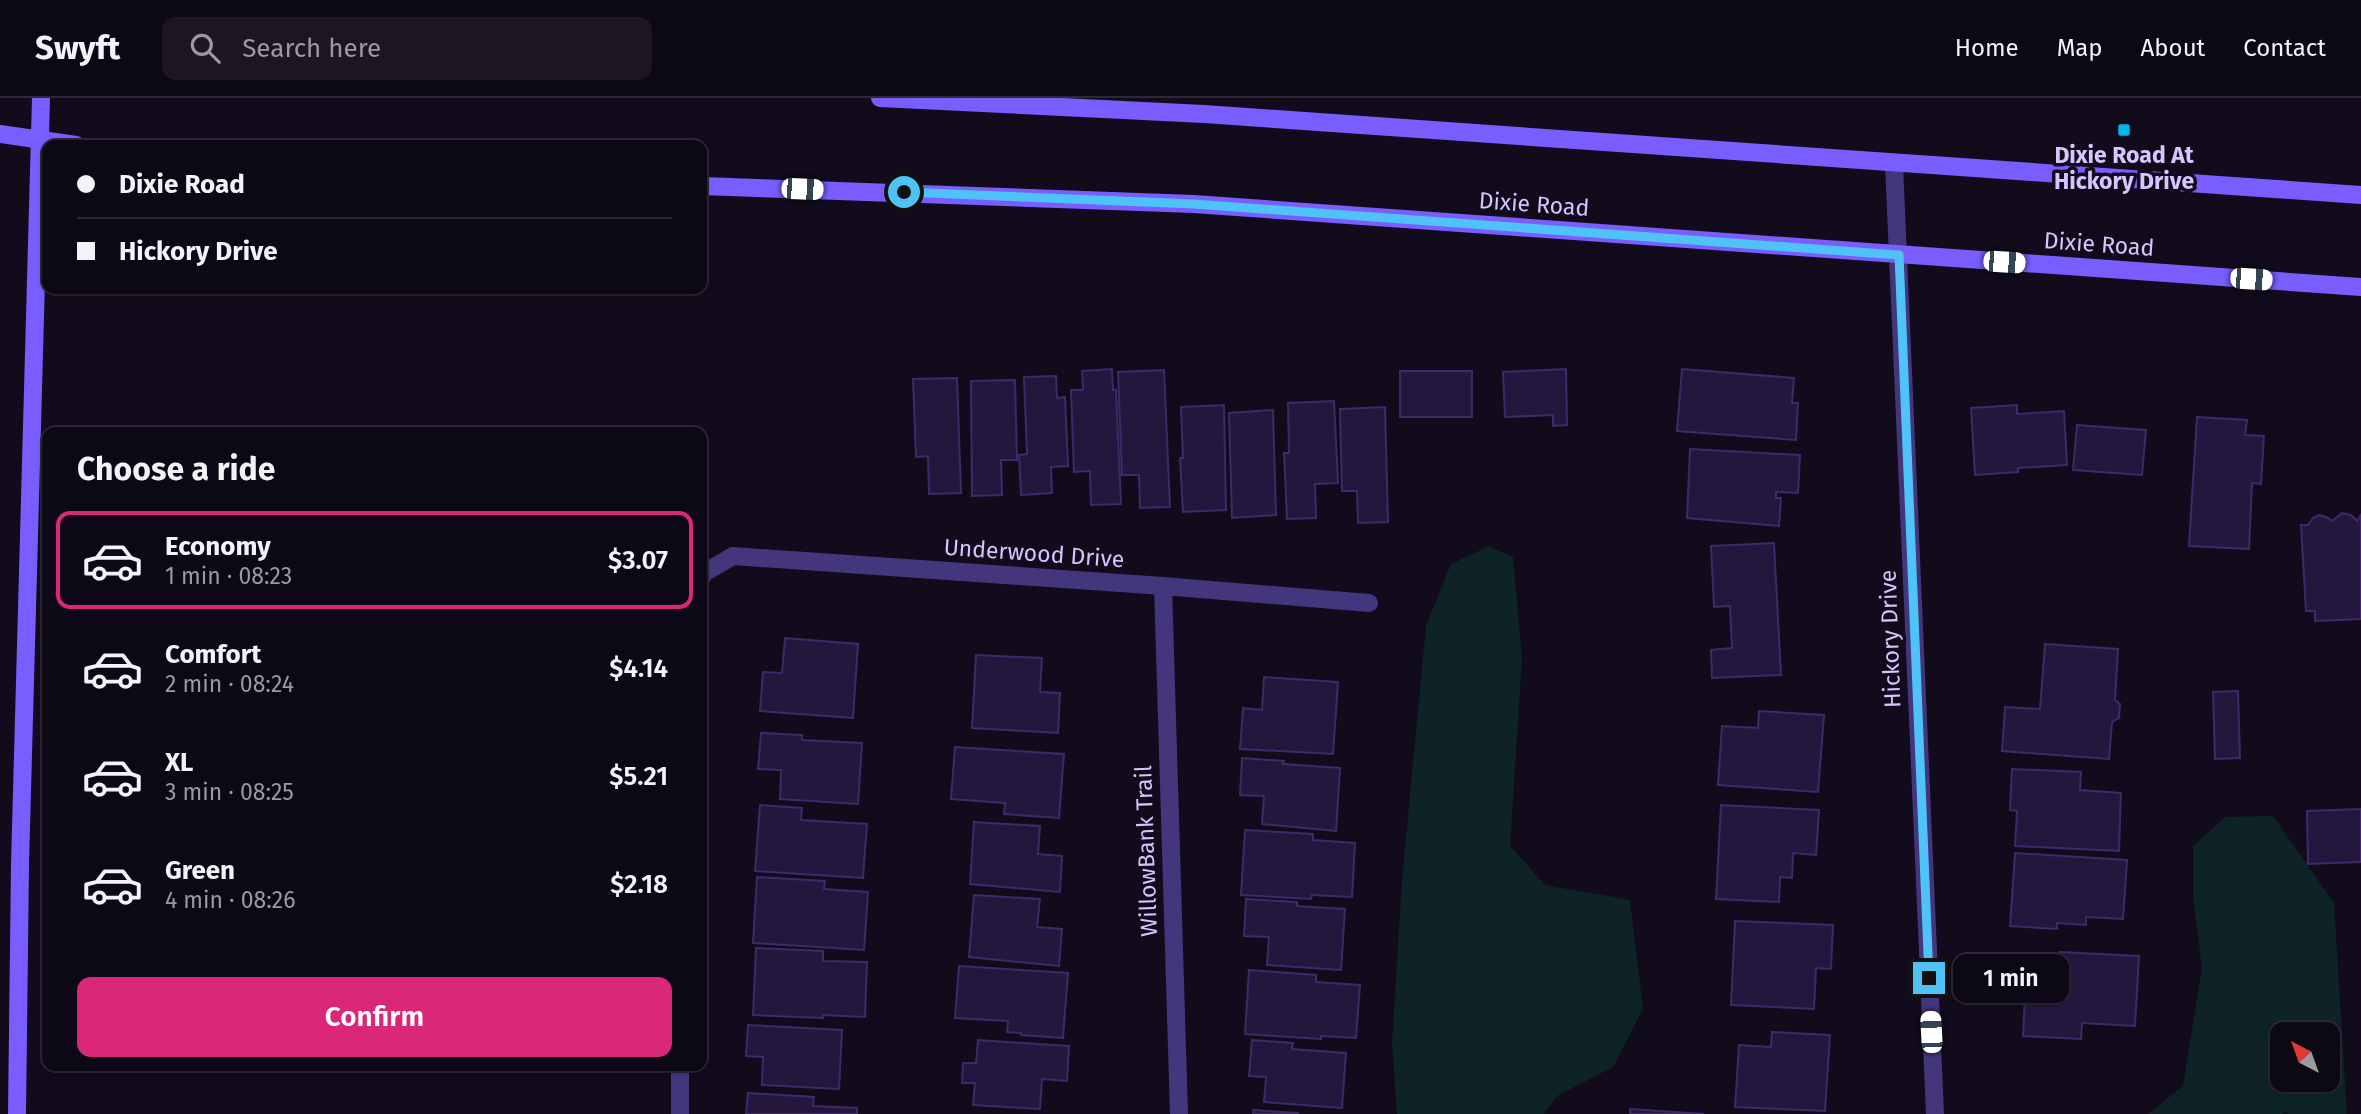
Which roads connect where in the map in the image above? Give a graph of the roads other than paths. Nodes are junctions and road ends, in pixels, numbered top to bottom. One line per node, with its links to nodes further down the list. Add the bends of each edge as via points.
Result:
1 (41, 98): 4 (main road)
2 (880, 98): 5 (main road, via 1203,114)
3 (0, 134): 4 (main road)
4 (40, 140): 14 (main road)
5 (1894, 163): 7 (main road); 8 (street, Hickory Drive)
6 (707, 186): 8 (main road, Dixie Road, via 1194,204)
7 (2361, 195)
8 (1899, 255): 9 (main road, Dixie Road); 17 (street, Hickory Drive)
9 (2361, 287)
10 (707, 571): 11 (street, Underwood Drive, via 733,556)
11 (1163, 586): 12 (street, Underwood Drive); 16 (street, WillowBank Trail)
12 (1369, 603)
13 (680, 1071): 15 (street)
14 (17, 1114)
15 (680, 1114)
16 (1179, 1114)
17 (1935, 1114)

